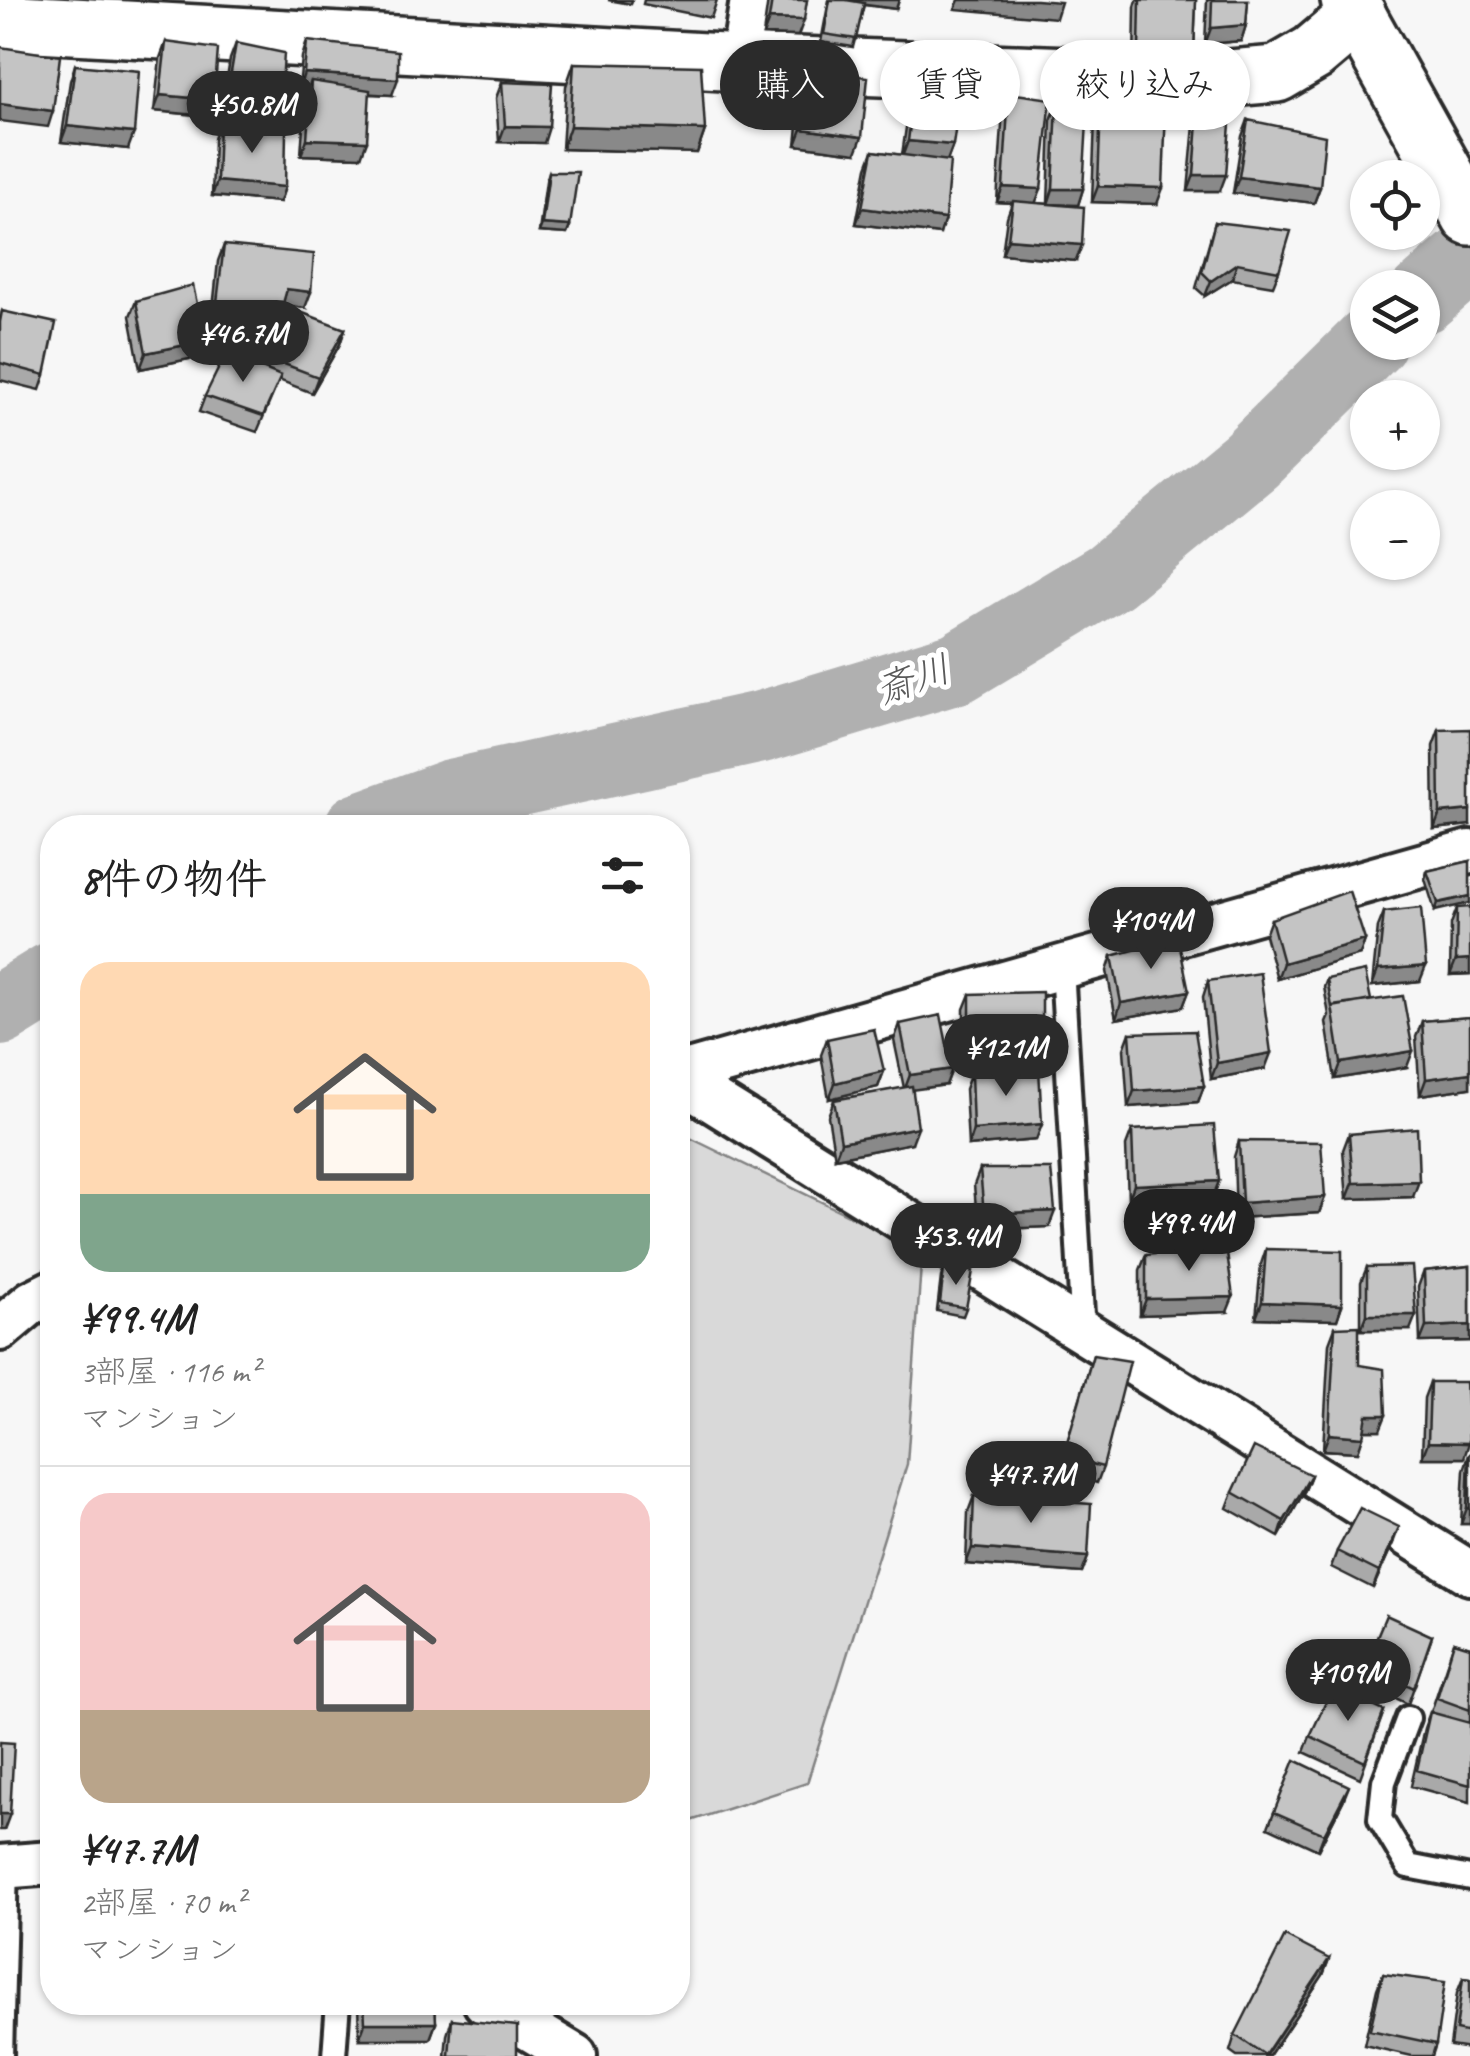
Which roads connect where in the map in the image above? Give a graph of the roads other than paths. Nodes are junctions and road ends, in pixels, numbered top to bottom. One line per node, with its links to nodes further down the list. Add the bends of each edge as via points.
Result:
1 (752, 0): 4 (street)
2 (1358, 5): 6 (main road, via 1313,53 1277,74 1207,80); 7 (main road)
3 (0, 22): 5 (main road)
4 (746, 40)
5 (720, 61)
6 (860, 67)
7 (1470, 216)
8 (1470, 852): 9 (street)
9 (1062, 967): 10 (street); 14 (lane)
10 (690, 1073)
11 (690, 1084): 14 (street)
12 (40, 1298): 13 (street)
13 (0, 1329)
14 (1084, 1332): 15 (street)
15 (1470, 1573)
16 (1408, 1718): 19 (lane, via 1384,1782 1380,1819 1408,1866)
17 (40, 1864): 18 (street)
18 (3, 1866): 23 (lane)
19 (1470, 1878)
20 (337, 2015): 24 (lane)
21 (504, 2015): 22 (street)
22 (557, 2051)
23 (1, 2056)
24 (334, 2056)

